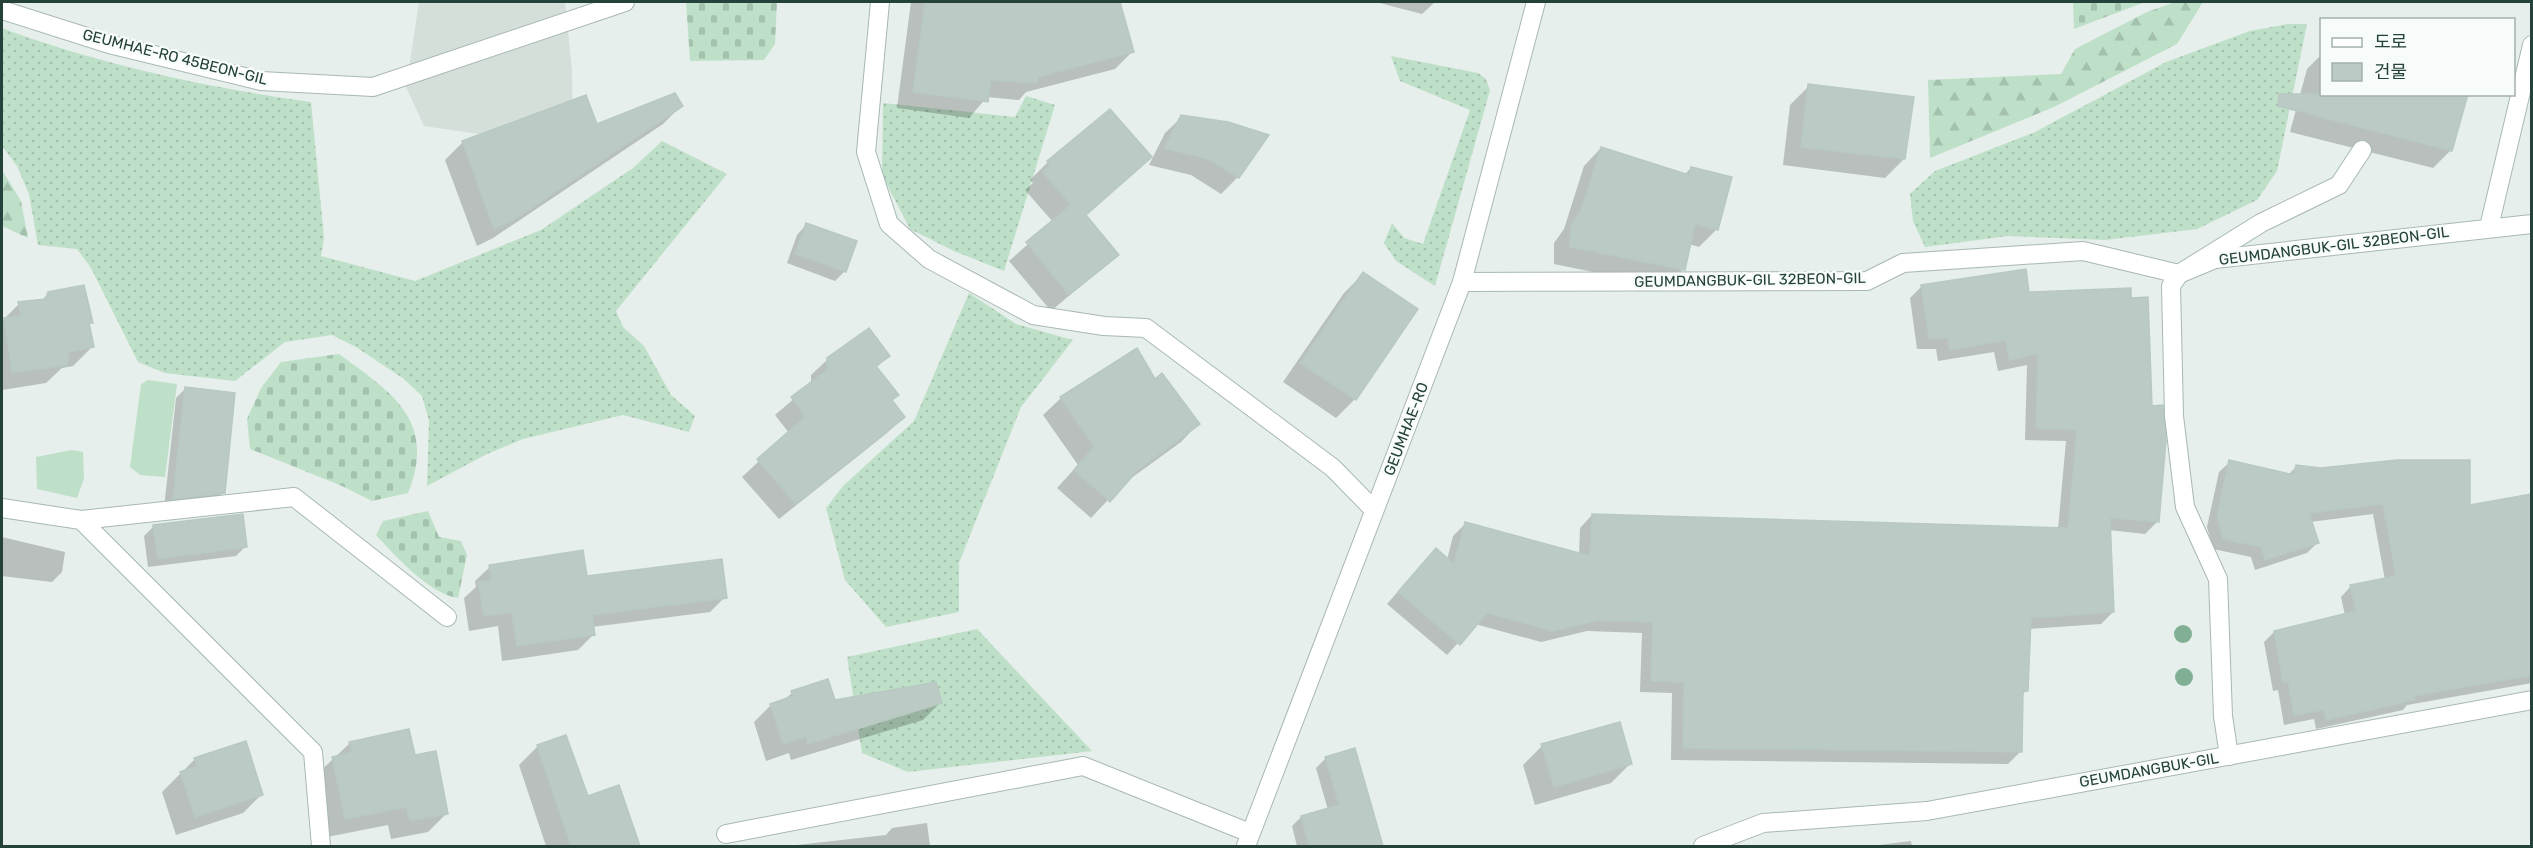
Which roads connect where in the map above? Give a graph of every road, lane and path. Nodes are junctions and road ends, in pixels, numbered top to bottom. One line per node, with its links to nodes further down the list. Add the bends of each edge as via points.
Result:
1 (625, 2): 4 (street, GEUMHAE-RO 45BEON-GIL, via 373,87 261,81 109,44)
2 (880, 2): 12 (street, via 866,152 889,224 929,259 1033,315 1146,328 1333,468)
3 (1536, 2): 10 (street, GEUMHAE-RO)
4 (2, 9)
5 (2532, 45): 8 (street)
6 (2362, 150): 9 (street, via 2339,185 2261,223)
7 (2532, 224): 8 (street, GEUMDANGBUK-GIL 32BEON-GIL)
8 (2489, 226): 9 (street, GEUMDANGBUK-GIL 32BEON-GIL, via 2215,259)
9 (2179, 274): 10 (street, GEUMDANGBUK-GIL 32BEON-GIL, via 2083,251 1903,263 1867,281); 16 (street, via 2171,286 2175,416 2185,507 2218,579 2223,716)
10 (1462, 282): 12 (street, GEUMHAE-RO)
11 (2, 508): 13 (street)
12 (1374, 510): 18 (street, GEUMHAE-RO)
13 (81, 520): 14 (street, via 294,497); 19 (street, via 312,752)
14 (447, 617)
15 (2532, 700): 16 (street, GEUMDANGBUK-GIL)
16 (2229, 756): 20 (street, GEUMDANGBUK-GIL, via 1927,811 1763,824)
17 (726, 834): 18 (street, via 1083,766)
18 (1248, 840)
19 (321, 846)
20 (1703, 846)

